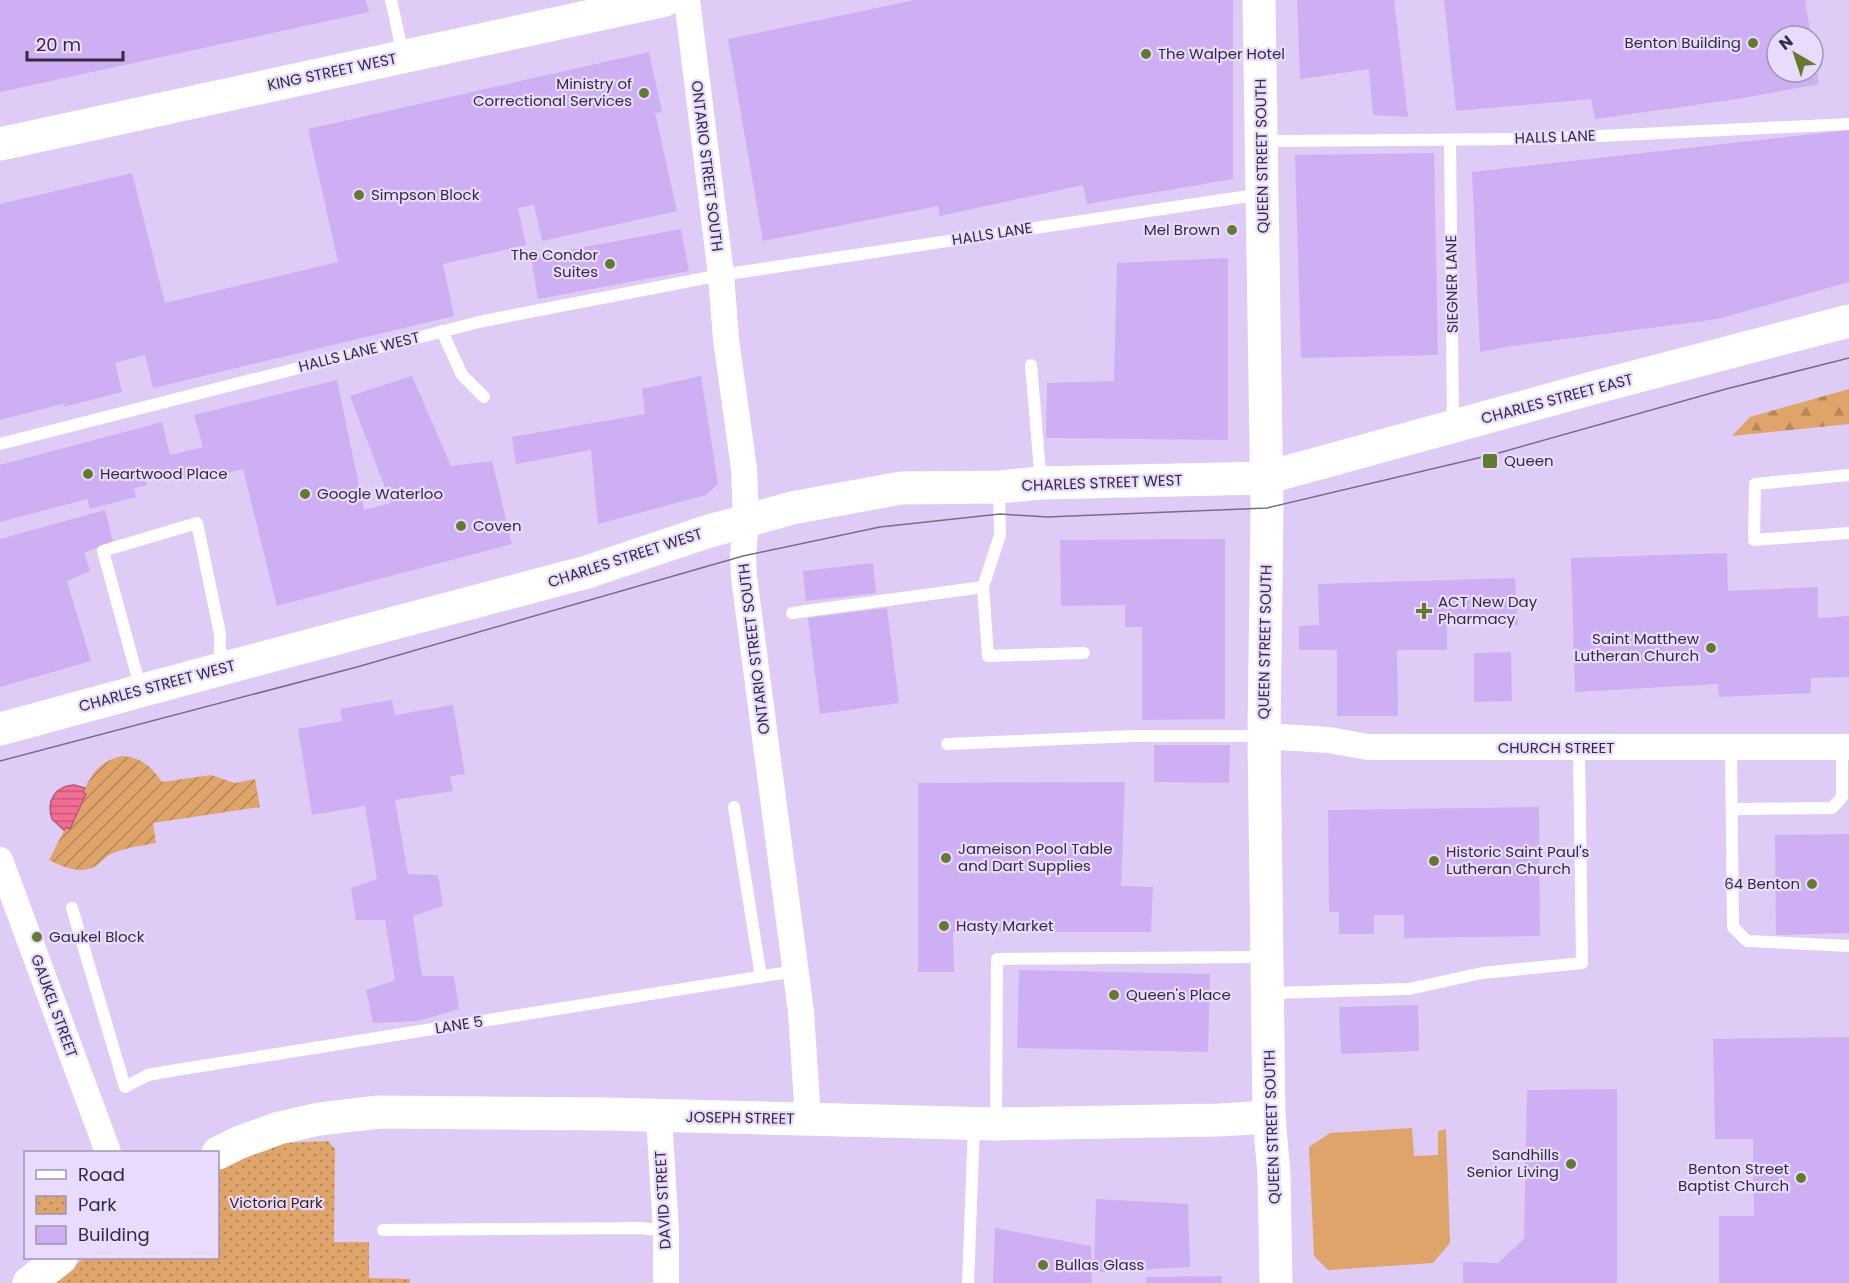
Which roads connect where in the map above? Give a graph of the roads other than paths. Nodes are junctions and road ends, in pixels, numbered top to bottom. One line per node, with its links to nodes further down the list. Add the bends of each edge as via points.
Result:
1 (391, 0): 5 (lane)
2 (665, 0): 5 (main road, KING STREET WEST)
3 (687, 0): 11 (street, ONTARIO STREET SOUTH)
4 (1259, 0): 8 (main road, QUEEN STREET SOUTH)
5 (403, 56): 9 (main road, KING STREET WEST)
6 (1849, 124): 7 (lane, HALLS LANE)
7 (1450, 140): 8 (lane, HALLS LANE); 16 (lane, SIEGNER LANE)
8 (1261, 141): 10 (main road, QUEEN STREET SOUTH)
9 (0, 144)
10 (1263, 194): 11 (lane, HALLS LANE); 19 (main road, QUEEN STREET SOUTH)
11 (721, 275): 13 (lane, HALLS LANE WEST); 22 (street, ONTARIO STREET SOUTH, via 744,469)
12 (1849, 321): 16 (main road, CHARLES STREET EAST)
13 (442, 331): 15 (lane, via 462,375); 17 (lane, HALLS LANE WEST)
14 (1031, 365): 20 (lane)
15 (484, 397)
16 (1453, 428): 19 (main road, CHARLES STREET EAST)
17 (0, 444)
18 (1849, 475): 23 (lane, via 1755,484 1754,540)
19 (1265, 478): 20 (main road, CHARLES STREET WEST); 30 (main road, QUEEN STREET SOUTH)
20 (1041, 483): 21 (main road, CHARLES STREET WEST)
21 (999, 487): 22 (main road, CHARLES STREET WEST, via 901,488 792,508); 24 (lane, via 1000,535)
22 (746, 521): 27 (main road, CHARLES STREET WEST, via 587,572); 41 (street, ONTARIO STREET SOUTH, via 744,577)
23 (1849, 533)
24 (983, 587): 25 (lane); 26 (lane, via 988,656)
25 (792, 614)
26 (1084, 653)
27 (220, 669): 28 (main road, CHARLES STREET WEST); 28 (lane, via 220,634 197,523 103,551)
28 (141, 691): 29 (main road, CHARLES STREET WEST)
29 (0, 729)
30 (1264, 736): 31 (lane, via 1134,736); 33 (street, CHURCH STREET, via 1368,747); 40 (main road, QUEEN STREET SOUTH)
31 (947, 744)
32 (1846, 747): 34 (street, CHURCH STREET); 36 (lane, via 1842,797 1832,808)
33 (1579, 748): 34 (street, CHURCH STREET); 43 (lane, via 1582,963 1482,973 1408,989)
34 (1731, 748): 36 (lane)
35 (734, 807): 42 (lane)
36 (1732, 809): 39 (lane, via 1733,927 1747,941)
37 (0, 860): 48 (street, GAUKEL STREET)
38 (72, 908): 42 (lane, LANE 5, via 125,1087 164,1072)
39 (1849, 946)
40 (1268, 957): 43 (main road, QUEEN STREET SOUTH); 47 (lane, via 997,959 996,1019)
41 (795, 971): 42 (lane, LANE 5); 46 (street, ONTARIO STREET SOUTH)
42 (761, 976)
43 (1268, 994): 45 (main road, QUEEN STREET SOUTH)
44 (659, 1117): 46 (main road, JOSEPH STREET); 49 (main road, JOSEPH STREET, via 379,1112 279,1128); 51 (street, DAVID STREET)
45 (1269, 1117): 47 (main road, JOSEPH STREET); 56 (main road, QUEEN STREET SOUTH)
46 (808, 1118): 47 (main road, JOSEPH STREET)
47 (985, 1124): 55 (lane)
48 (108, 1151)
49 (219, 1152)
50 (383, 1230): 51 (lane)
51 (666, 1231): 54 (street, DAVID STREET)
52 (58, 1259): 53 (main road)
53 (28, 1283)
54 (666, 1283)
55 (968, 1283)
56 (1276, 1283)

